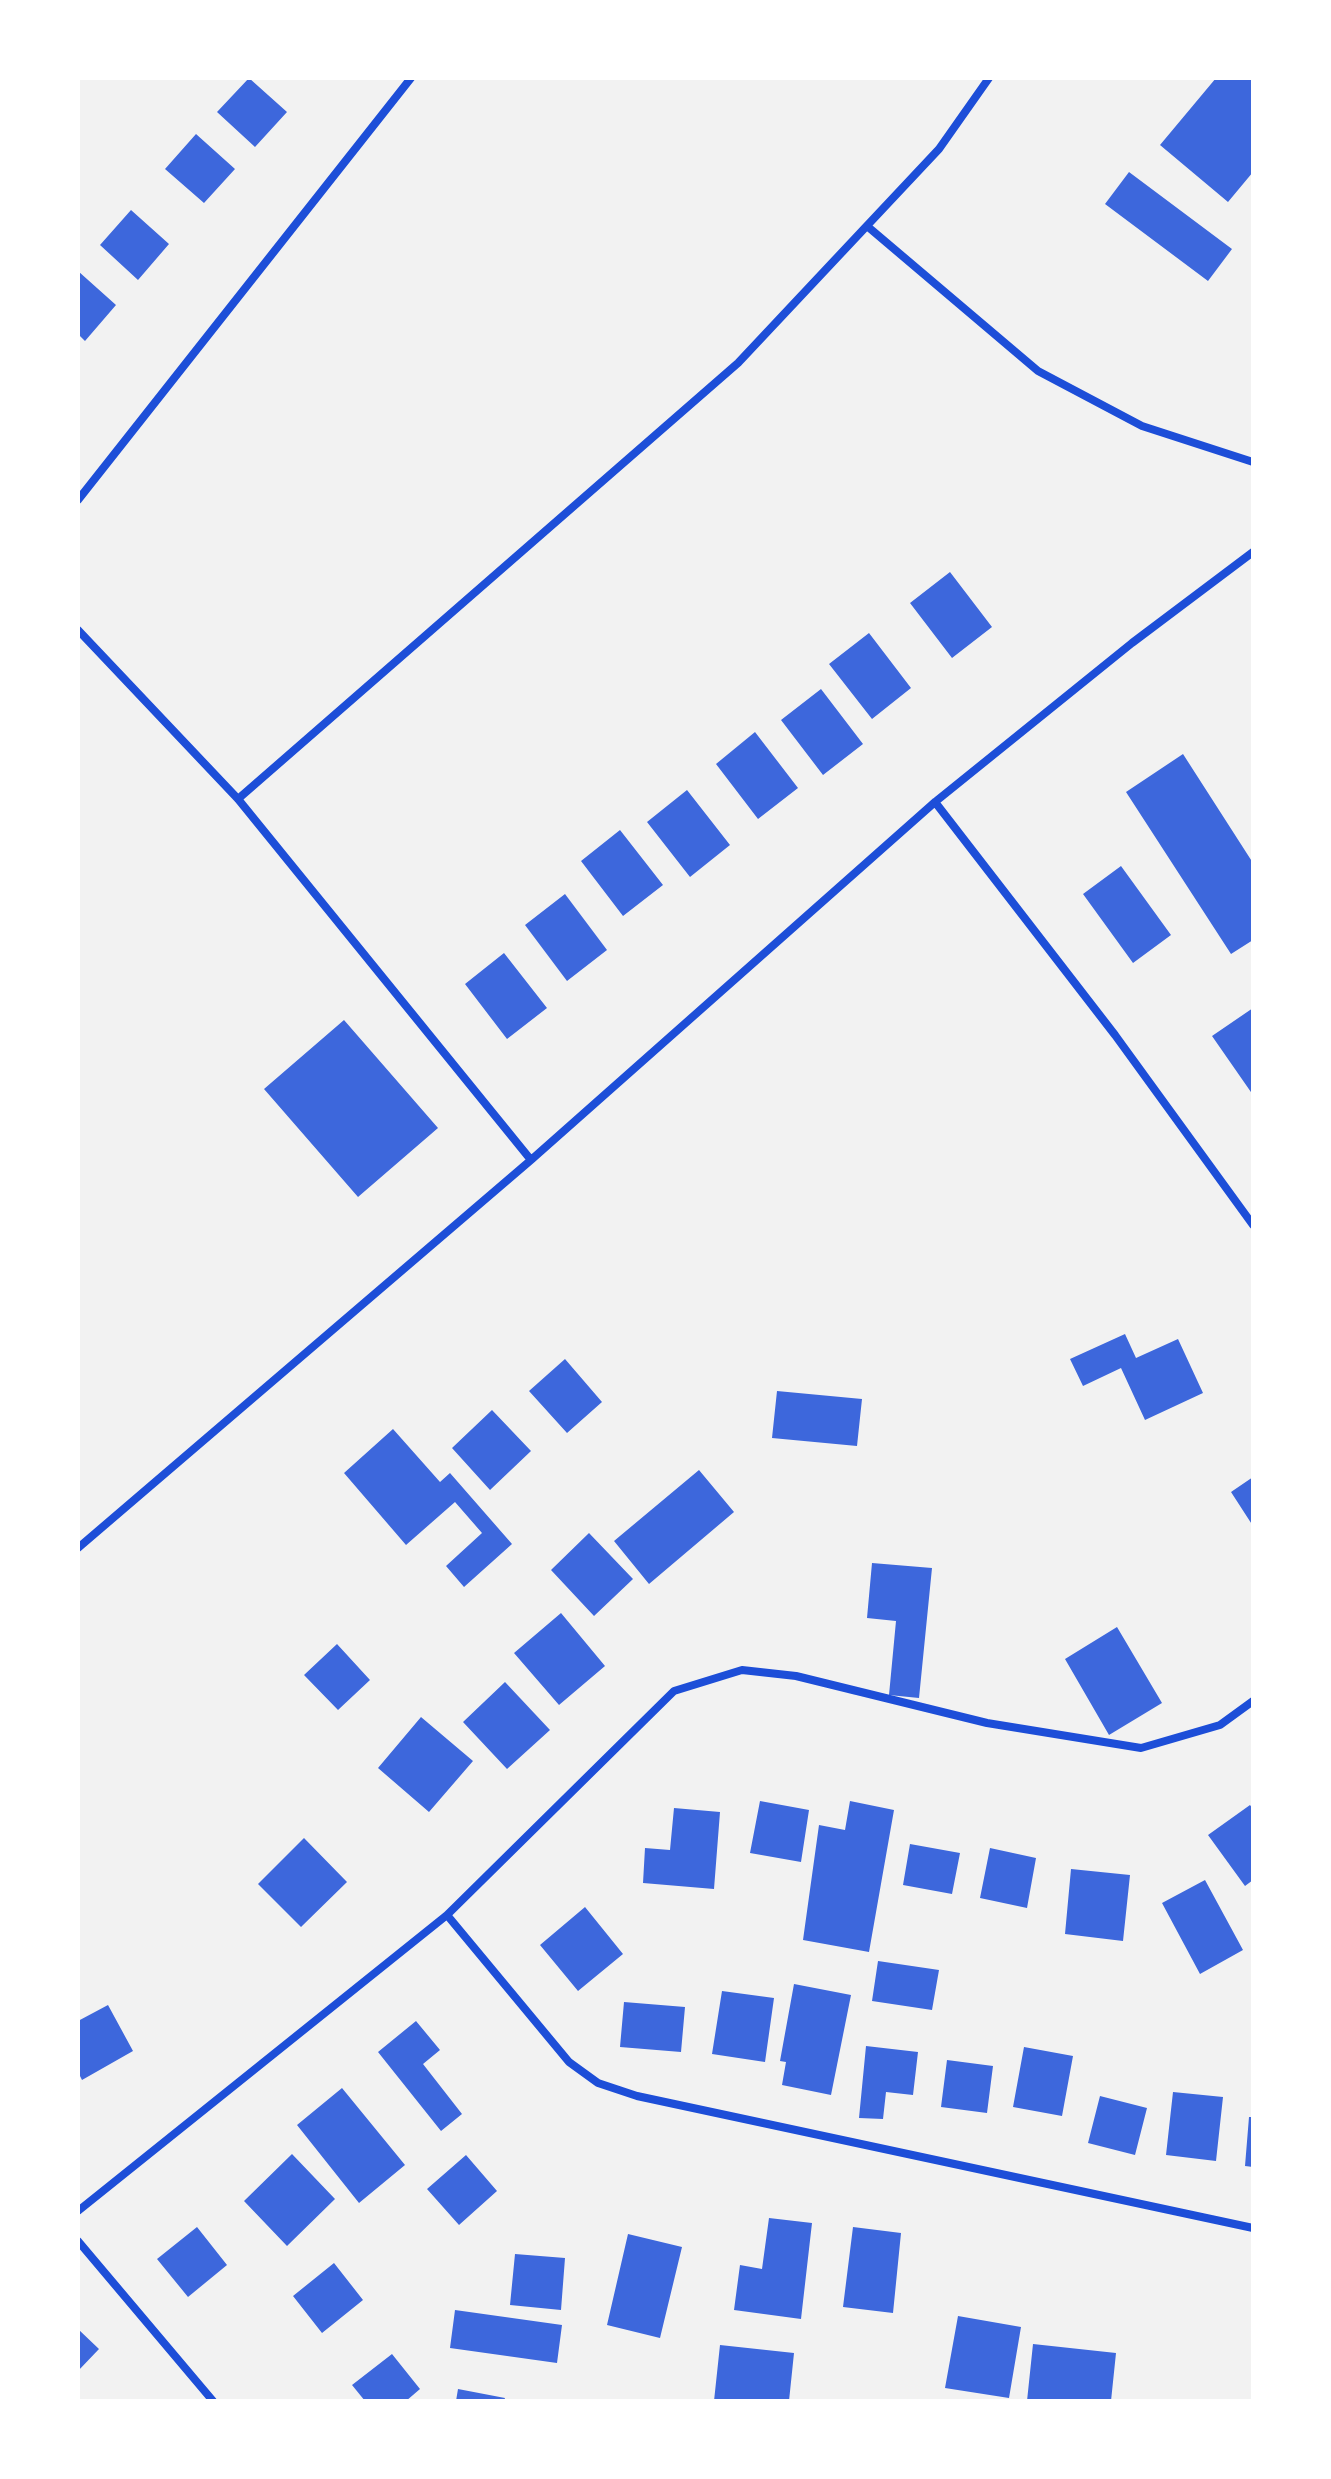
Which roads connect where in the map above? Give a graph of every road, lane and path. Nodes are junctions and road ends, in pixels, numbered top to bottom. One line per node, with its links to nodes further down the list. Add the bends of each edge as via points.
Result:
1 (411, 78): 5 (street)
2 (989, 78): 3 (street, via 939,149)
3 (867, 226): 4 (street, via 1038,371 1142,426); 8 (street, via 738,363)
4 (1253, 462)
5 (78, 500)
6 (1253, 552): 9 (street)
7 (78, 630): 8 (street)
8 (238, 799): 10 (street)
9 (935, 802): 10 (street); 11 (street)
10 (531, 1160): 12 (street)
11 (1253, 1225)
12 (78, 1548)
13 (1253, 1701): 14 (street, via 1220,1725 1141,1748 987,1723 796,1676 742,1670 674,1691)
14 (447, 1915): 15 (street); 16 (street, via 569,2062 598,2083 637,2096)
15 (78, 2211)
16 (1253, 2228)
17 (78, 2241): 18 (street)
18 (213, 2401)

